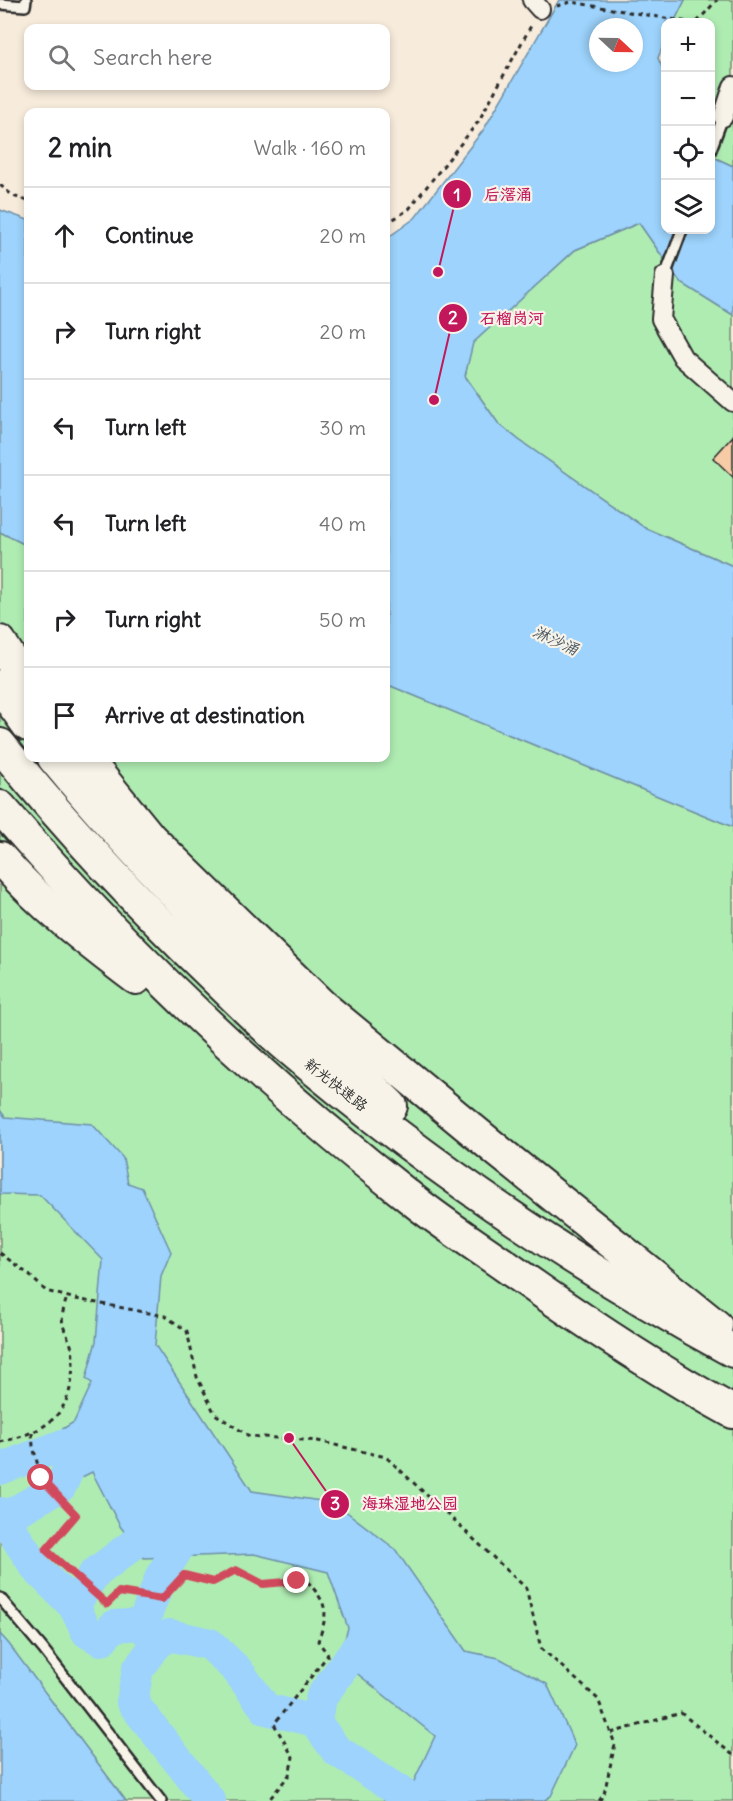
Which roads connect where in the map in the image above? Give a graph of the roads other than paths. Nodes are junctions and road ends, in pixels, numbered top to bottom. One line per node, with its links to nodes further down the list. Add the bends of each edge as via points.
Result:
1 (26, 0): 2 (lane, via 25,6)
2 (0, 4)
3 (733, 86): 4 (street)
4 (723, 117): 5 (lane)
5 (715, 140)
6 (680, 234): 7 (lane)
7 (664, 276): 8 (street, via 661,319 683,358)
8 (733, 402)
9 (0, 642): 10 (highway)
10 (24, 681)
11 (0, 686): 12 (highway)
12 (24, 719)
13 (0, 746): 20 (highway, 新光快速路, via 58,816 171,936 288,1047)
14 (58, 762): 20 (highway, via 199,919)
15 (88, 762): 21 (highway, via 151,839 321,1005)
16 (0, 807): 19 (highway, via 130,950)
17 (0, 858): 19 (highway, via 72,929)
18 (0, 888): 19 (highway, via 74,948)
19 (252, 1065): 23 (highway, via 423,1208 572,1314)
20 (484, 1197): 22 (highway, 新光快速路, via 655,1309)
21 (733, 1339)
22 (733, 1351)
23 (733, 1412)
24 (0, 1598): 25 (lane)
25 (161, 1801)

